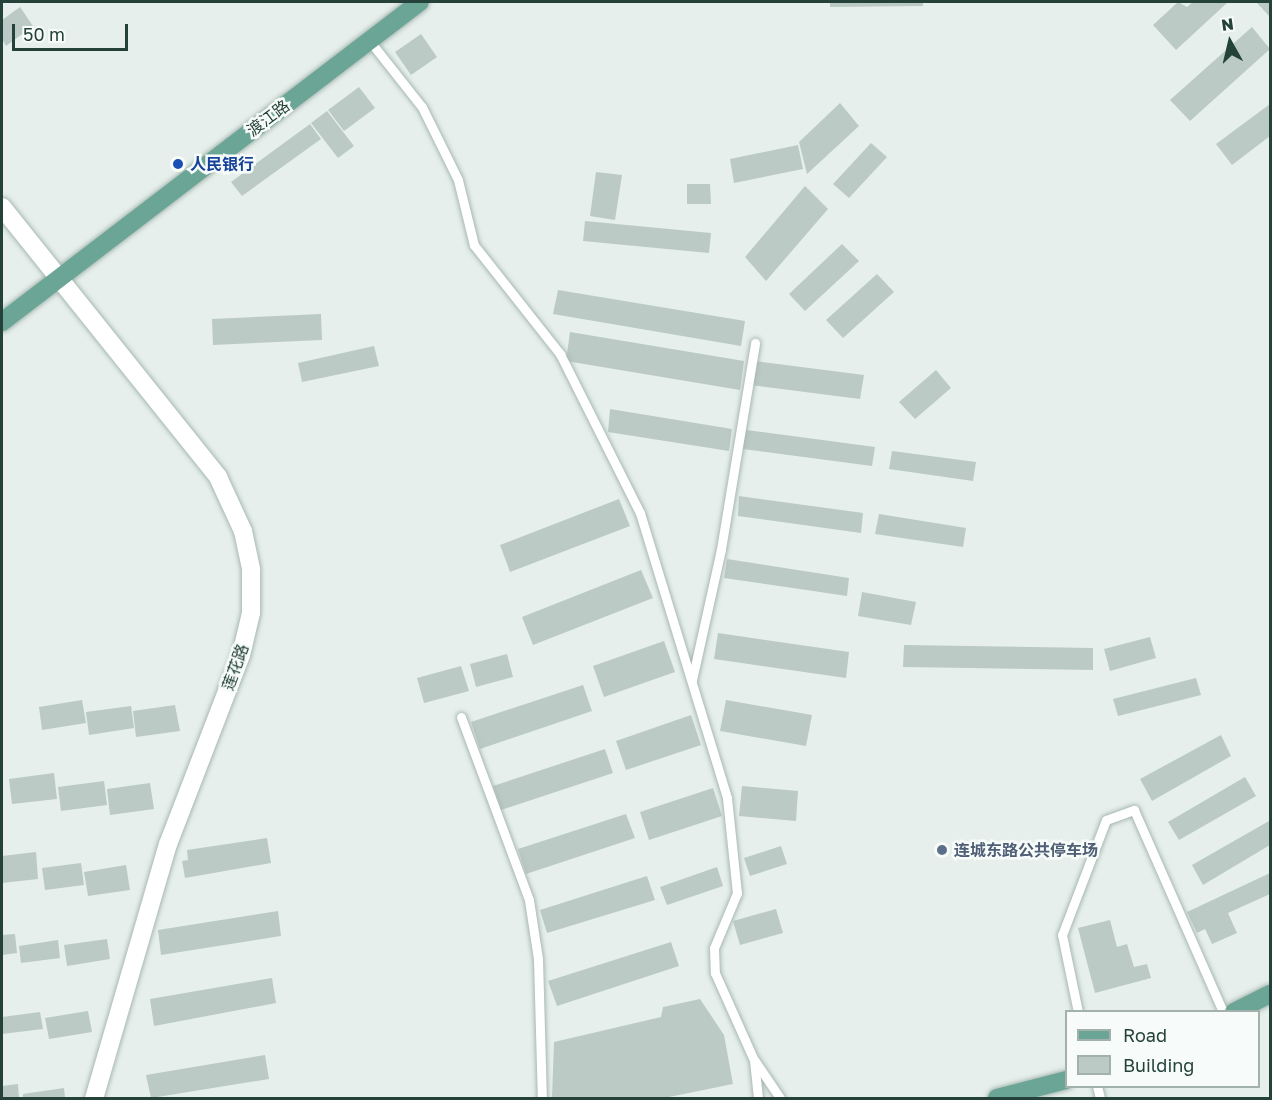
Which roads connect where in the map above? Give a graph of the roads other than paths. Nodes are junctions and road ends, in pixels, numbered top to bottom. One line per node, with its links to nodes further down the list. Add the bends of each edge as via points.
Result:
1 (420, 2): 2 (main road, 渡江路)
2 (369, 40): 4 (main road, 渡江路); 7 (lane, via 422,107 458,180 474,245 560,354 630,490)
3 (2, 207): 4 (main road, 莲花路)
4 (58, 278): 5 (main road, 渡江路); 15 (main road, 莲花路, via 218,477 243,531 252,591 241,655 168,844)
5 (2, 322)
6 (755, 343): 7 (lane, via 721,549)
7 (692, 680): 13 (lane, via 727,798 737,893 714,948 715,972)
8 (461, 717): 16 (lane, via 529,900 538,959)
9 (1270, 994): 12 (main road)
10 (1078, 1010): 11 (lane, via 1062,935 1106,820 1134,810)
11 (1223, 1010)
12 (1236, 1010)
13 (754, 1060): 17 (lane); 18 (lane)
14 (1065, 1080): 19 (main road)
15 (94, 1098)
16 (542, 1098)
17 (758, 1098)
18 (780, 1098)
19 (997, 1098)

